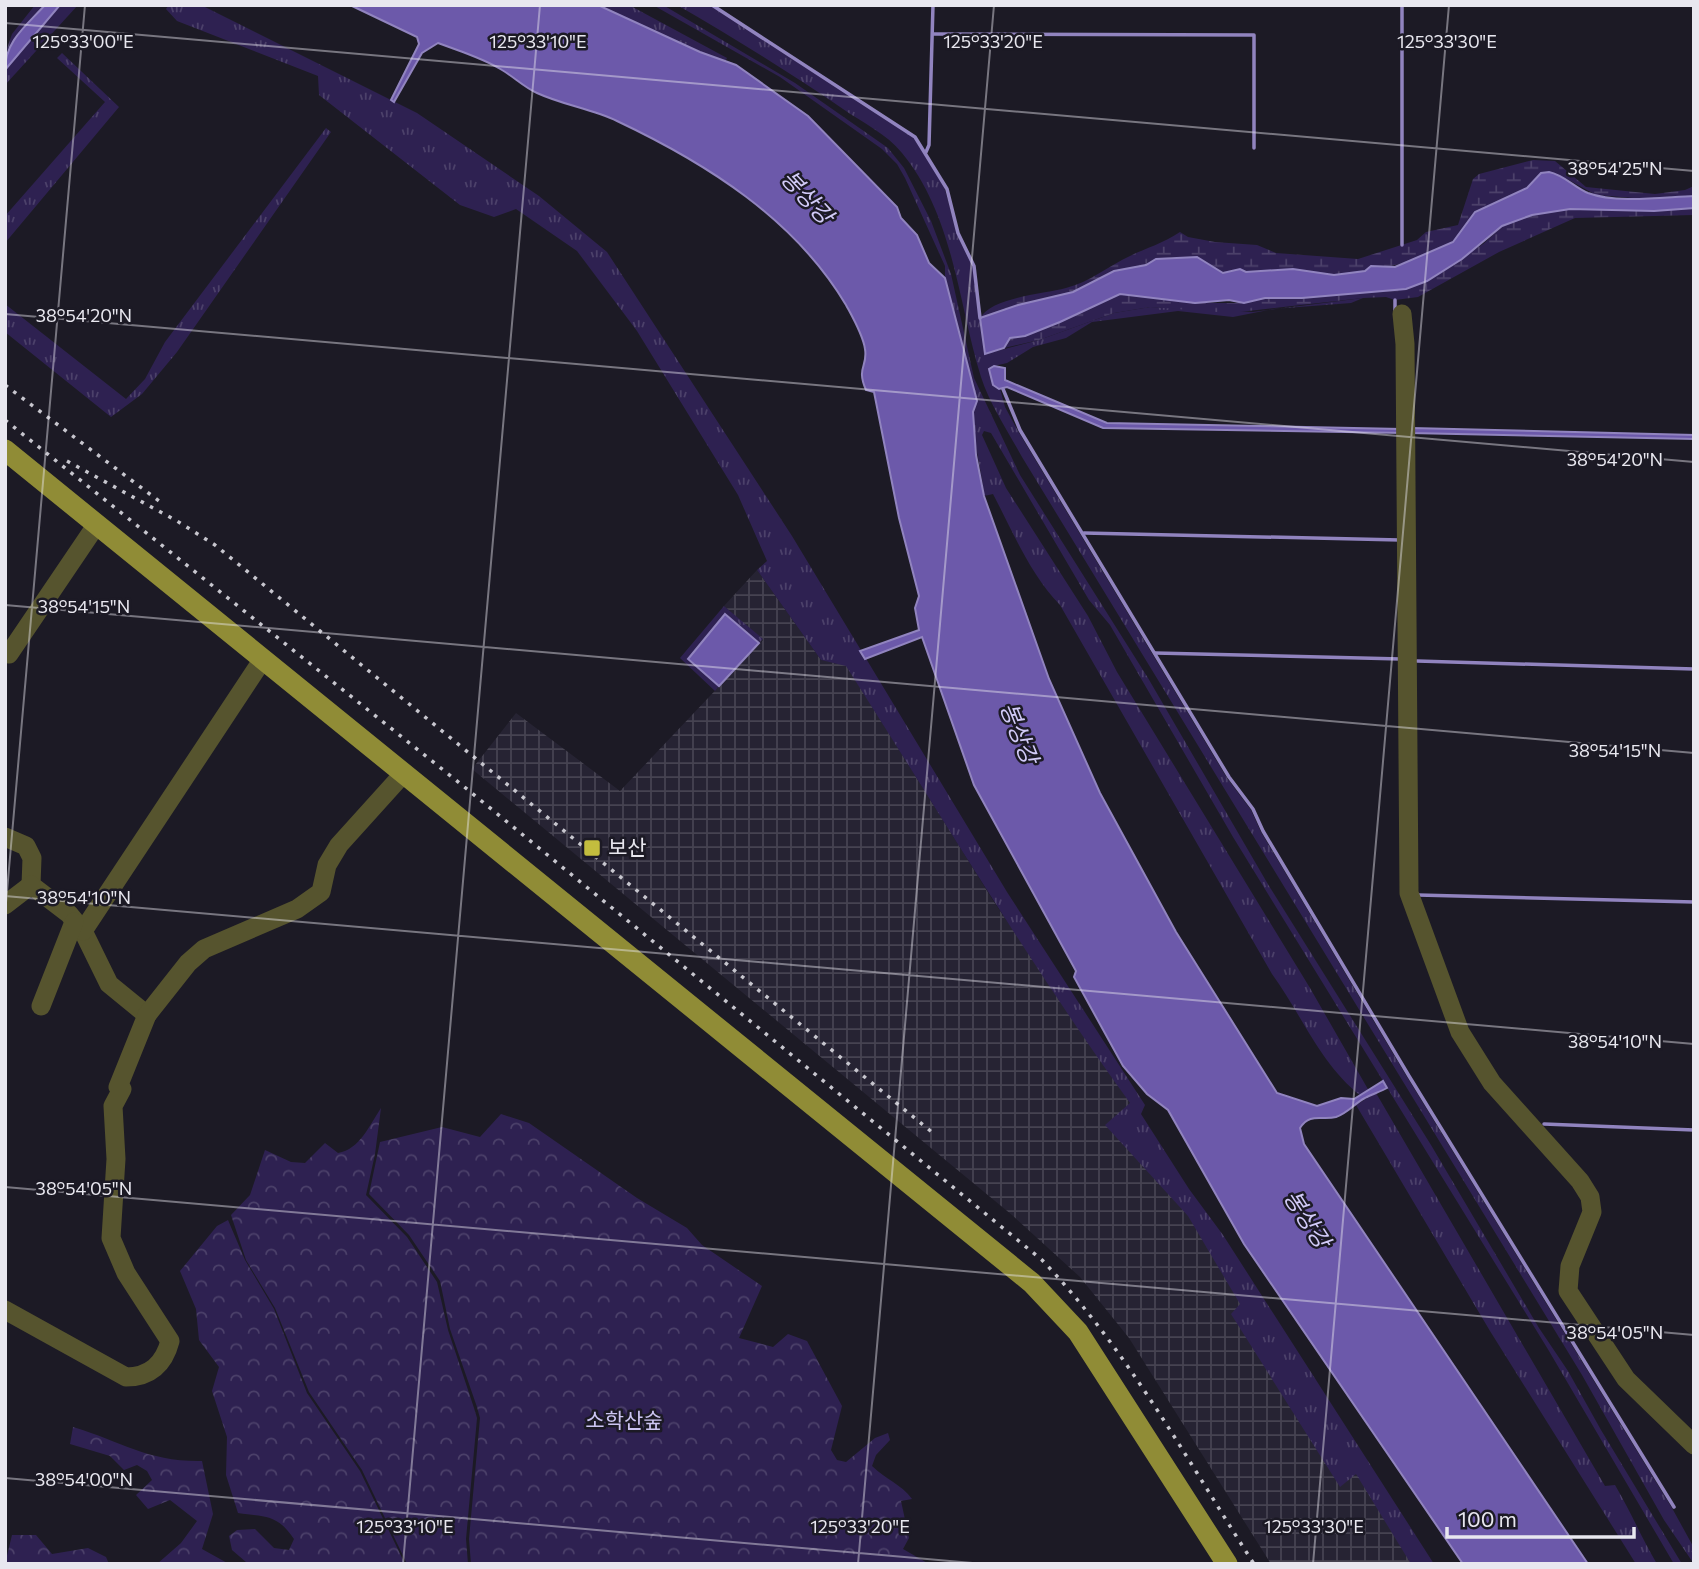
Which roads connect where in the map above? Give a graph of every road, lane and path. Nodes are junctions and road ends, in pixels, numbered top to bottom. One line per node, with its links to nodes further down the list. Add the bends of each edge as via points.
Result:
1 (1402, 314): 14 (street, via 1408,885 1413,910 1460,1032 1492,1083 1590,1197 1590,1221 1570,1266 1568,1291 1615,1365)
2 (5, 450): 3 (main road)
3 (97, 524): 4 (street, via 9,654); 5 (main road)
4 (5, 653)
5 (263, 659): 6 (main road); 10 (street)
6 (404, 773): 12 (street, via 339,845 327,865 321,892 297,909 204,949); 15 (main road, via 1046,1297 1078,1332)
7 (5, 837): 8 (street, via 26,846 32,858)
8 (31, 885): 9 (street); 10 (street)
9 (5, 905)
10 (79, 927): 11 (street); 12 (street, via 109,984)
11 (41, 1006)
12 (147, 1015): 13 (street, via 114,1107 111,1238 126,1273 170,1341 167,1351 149,1373 125,1377)
13 (5, 1310)
14 (1694, 1445)
15 (1227, 1564)

